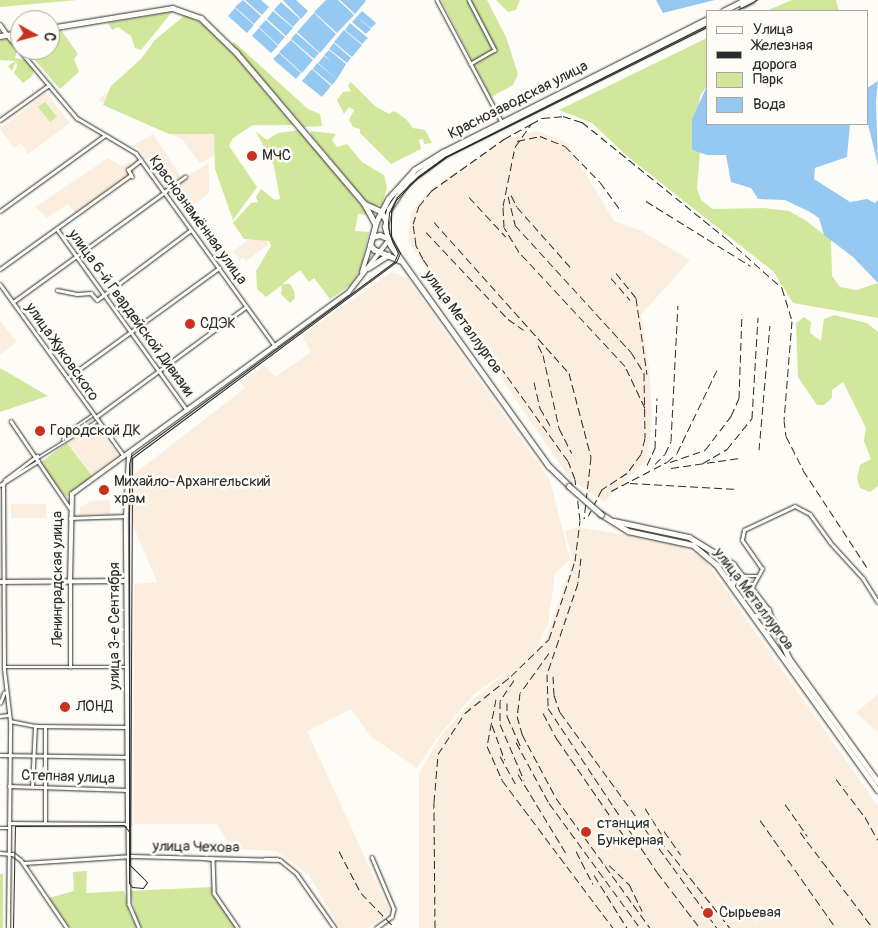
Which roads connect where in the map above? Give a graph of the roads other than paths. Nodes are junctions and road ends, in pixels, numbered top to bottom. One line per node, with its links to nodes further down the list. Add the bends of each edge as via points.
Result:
1 (437, 0): 12 (street)
2 (469, 0): 12 (street, via 495,50)
3 (745, 0): 5 (main road)
4 (752, 0): 6 (main road)
5 (725, 10)
6 (731, 10)
7 (706, 22): 15 (main road, Краснозаводская улица)
8 (0, 25): 10 (street)
9 (60, 26): 20 (main road, via 172,8 189,11 218,32)
10 (8, 35): 11 (main road); 13 (street, Краснознамённая улица)
11 (0, 36)
12 (471, 64): 15 (street)
13 (49, 85): 14 (street); 16 (street, Краснознамённая улица, via 77,118)
14 (0, 120)
15 (502, 124): 22 (main road, Краснозаводская улица, via 421,165 398,186); 23 (main road, Краснозаводская улица, via 445,154 416,174 392,200)
16 (104, 136): 17 (street, Краснознамённая улица, via 134,152); 21 (street)
17 (141, 160): 19 (street, Краснознамённая улица); 25 (street, via 128,170 132,176)
18 (185, 177): 19 (street)
19 (164, 192): 26 (street, Краснознамённая улица); 31 (street)
20 (364, 203): 22 (main road); 24 (main road)
21 (0, 211)
22 (381, 211): 23 (main road); 24 (main road, Краснозаводская улица)
23 (386, 222): 28 (main road, Краснозаводская улица)
24 (376, 225): 27 (main road, Краснозаводская улица)
25 (57, 229): 31 (street, улица 6-й Гвардейской Дивизии); 33 (street)
26 (191, 230): 34 (street, Краснознамённая улица); 40 (street)
27 (372, 237): 28 (main road, via 380,234); 29 (main road, Краснозаводская улица)
28 (387, 239): 30 (street); 36 (main road, улица Металлургов)
29 (370, 245): 30 (main road); 37 (street)
30 (382, 252): 32 (main road); 35 (street)
31 (76, 256): 40 (street, улица 6-й Гвардейской Дивизии); 41 (street)
32 (392, 256): 35 (main road, via 382,257); 36 (main road)
33 (0, 268)
34 (219, 268): 42 (street, Краснознамённая улица); 43 (street)
35 (368, 268): 37 (street)
36 (408, 268): 62 (main road, улица Металлургов, bridge, via 550,467)
37 (361, 277): 44 (street, via 348,293)
38 (0, 284): 41 (street, улица Жуковского)
39 (57, 290): 40 (street, via 83,295 91,293 97,300)
40 (104, 295): 43 (street, улица 6-й Гвардейской Дивизии)
41 (13, 302): 46 (street, улица Жуковского)
42 (246, 307): 44 (street, Краснознамённая улица); 45 (street)
43 (132, 333): 45 (street, улица 6-й Гвардейской Дивизии); 46 (street)
44 (275, 346): 47 (street)
45 (159, 370): 47 (street, улица 6-й Гвардейской Дивизии); 49 (street)
46 (67, 378): 49 (street, улица Жуковского)
47 (188, 410): 54 (street, улица 3-е Сентября)
48 (92, 416): 52 (street, via 65,434)
49 (95, 418): 54 (street, улица Жуковского)
50 (11, 421): 53 (street, Ленинградская улица)
51 (96, 422): 52 (street, via 70,440)
52 (63, 440): 53 (street)
53 (37, 458): 55 (street); 56 (street); 60 (street, Ленинградская улица)
54 (124, 458): 59 (street); 63 (street, улица 3-е Сентября)
55 (26, 464): 56 (street); 57 (street)
56 (29, 467): 57 (street)
57 (12, 477): 58 (street)
58 (2, 485): 68 (street)
59 (72, 494): 60 (street); 61 (street)
60 (66, 498): 61 (street, Ленинградская улица)
61 (70, 508): 64 (street, Ленинградская улица)
62 (601, 514): 65 (main road, улица Металлургов, via 628,526 690,537 733,564); 70 (main road, улица Металлургов, via 628,531 693,545 716,564)
63 (126, 516): 64 (street); 67 (street, улица 3-е Сентября)
64 (70, 518): 69 (street, Ленинградская улица)
65 (743, 576): 66 (street); 70 (main road, via 736,578); 71 (main road, улица Металлургов)
66 (758, 576): 71 (street); 72 (street, via 762,569 742,540 744,530 798,506 810,514 863,578)
67 (126, 581): 69 (street); 76 (street, улица 3-е Сентября)
68 (2, 582): 69 (street); 77 (street)
69 (70, 582): 75 (street, Ленинградская улица)
70 (732, 585): 74 (main road, улица Металлургов)
71 (752, 586): 73 (main road, улица Металлургов)
72 (878, 602)
73 (768, 610): 74 (main road); 92 (main road, улица Металлургов, via 789,658)
74 (754, 616): 97 (main road, улица Металлургов)
75 (70, 667): 76 (street); 77 (street)
76 (127, 667): 86 (street, улица 3-е Сентября)
77 (3, 668): 78 (street)
78 (5, 692): 79 (street); 81 (street)
79 (1, 697): 80 (street)
80 (0, 703)
81 (9, 715): 82 (street); 83 (street)
82 (0, 716)
83 (10, 721): 84 (street); 90 (street)
84 (34, 726): 85 (street); 87 (street)
85 (45, 726): 86 (street); 88 (street)
86 (127, 727): 91 (street, улица 3-е Сентября)
87 (34, 754): 88 (street); 90 (street); 94 (street)
88 (46, 754): 91 (street); 95 (street)
89 (0, 755): 90 (street)
90 (10, 755): 93 (street)
91 (127, 757): 96 (street, улица 3-е Сентября)
92 (878, 782)
93 (9, 786): 94 (street, Степная улица); 99 (street)
94 (32, 786): 95 (street, Степная улица)
95 (46, 787): 96 (street, Степная улица); 98 (street)
96 (127, 790): 100 (street, улица 3-е Сентября)
97 (878, 790)
98 (45, 822): 99 (street); 100 (street)
99 (9, 823): 102 (street)
100 (128, 824): 105 (street, улица 3-е Сентября)
101 (0, 828): 102 (street)
102 (9, 828): 104 (street)
103 (0, 853): 104 (street)
104 (8, 854): 108 (street); 109 (street)
105 (128, 857): 107 (street, улица Чехова); 108 (street, улица Чехова); 111 (street, улица 3-е Сентября, via 129,904)
106 (372, 857): 114 (street, via 394,909 392,917)
107 (213, 859): 112 (street, via 214,893); 113 (street, улица Чехова, via 280,860 297,874)
108 (24, 863): 110 (street)
109 (8, 928)
110 (67, 928)
111 (139, 928)
112 (238, 928)
113 (336, 928)
114 (377, 928)

